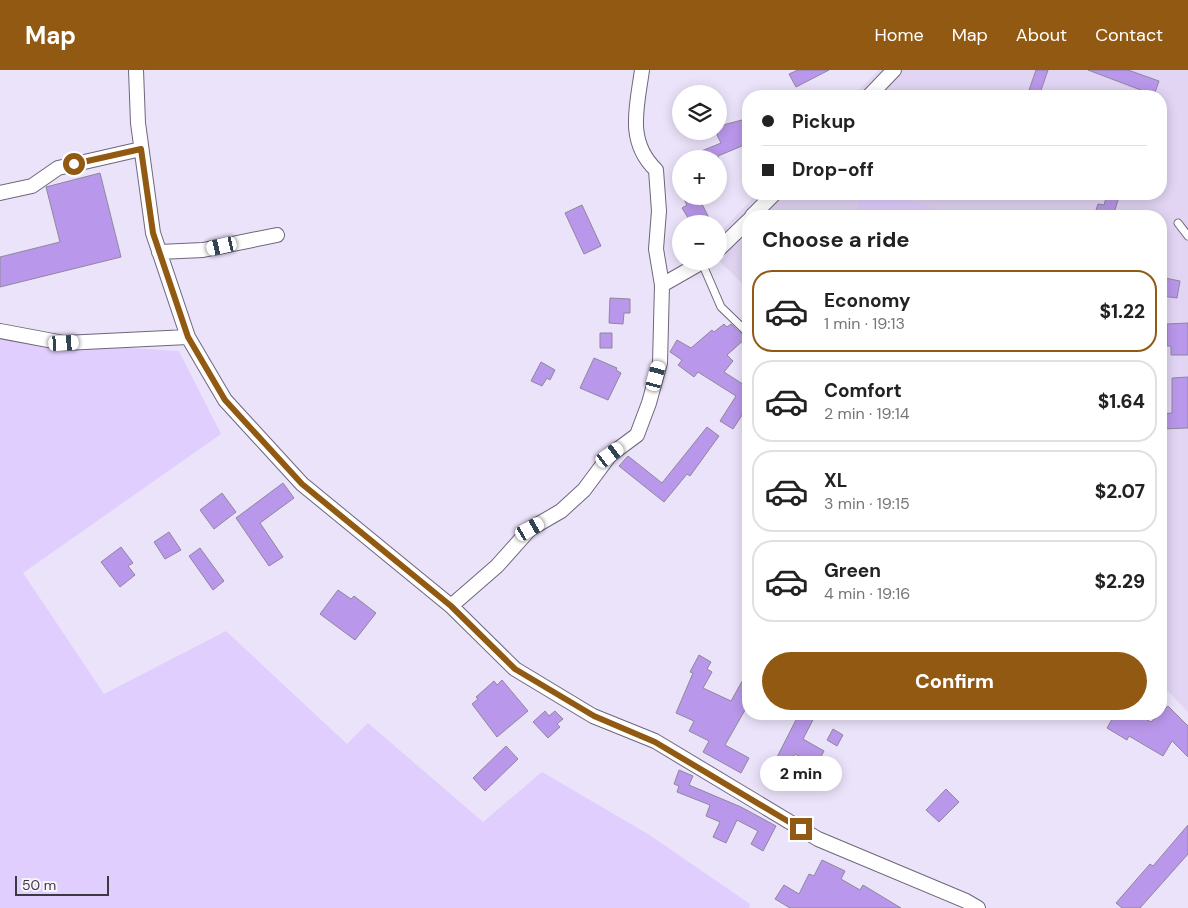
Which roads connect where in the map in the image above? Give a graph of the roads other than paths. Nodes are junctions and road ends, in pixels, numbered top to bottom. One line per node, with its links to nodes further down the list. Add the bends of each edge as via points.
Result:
1 (136, 70): 5 (street)
2 (642, 70): 17 (street, via 636,130 645,158 656,170 659,211 656,249)
3 (894, 70): 4 (street)
4 (875, 90)
5 (141, 149): 6 (street, via 58,168 32,186); 14 (street, via 153,233)
6 (0, 193)
7 (768, 200): 8 (street)
8 (758, 210)
9 (1178, 223): 12 (lane)
10 (742, 227): 13 (street)
11 (277, 235): 14 (street, via 203,250)
12 (1188, 236)
13 (727, 241)
14 (159, 252): 20 (street)
15 (689, 270): 17 (street)
16 (706, 270): 18 (lane, via 721,307)
17 (662, 285): 21 (street, via 660,363 636,436 610,455 584,490 561,511 530,529 497,566)
18 (742, 327)
19 (0, 331): 20 (street, via 64,343)
20 (188, 337): 21 (street, via 225,400 302,484)
21 (451, 606): 22 (street, via 515,669 594,716 655,742 818,839)
22 (978, 908)

